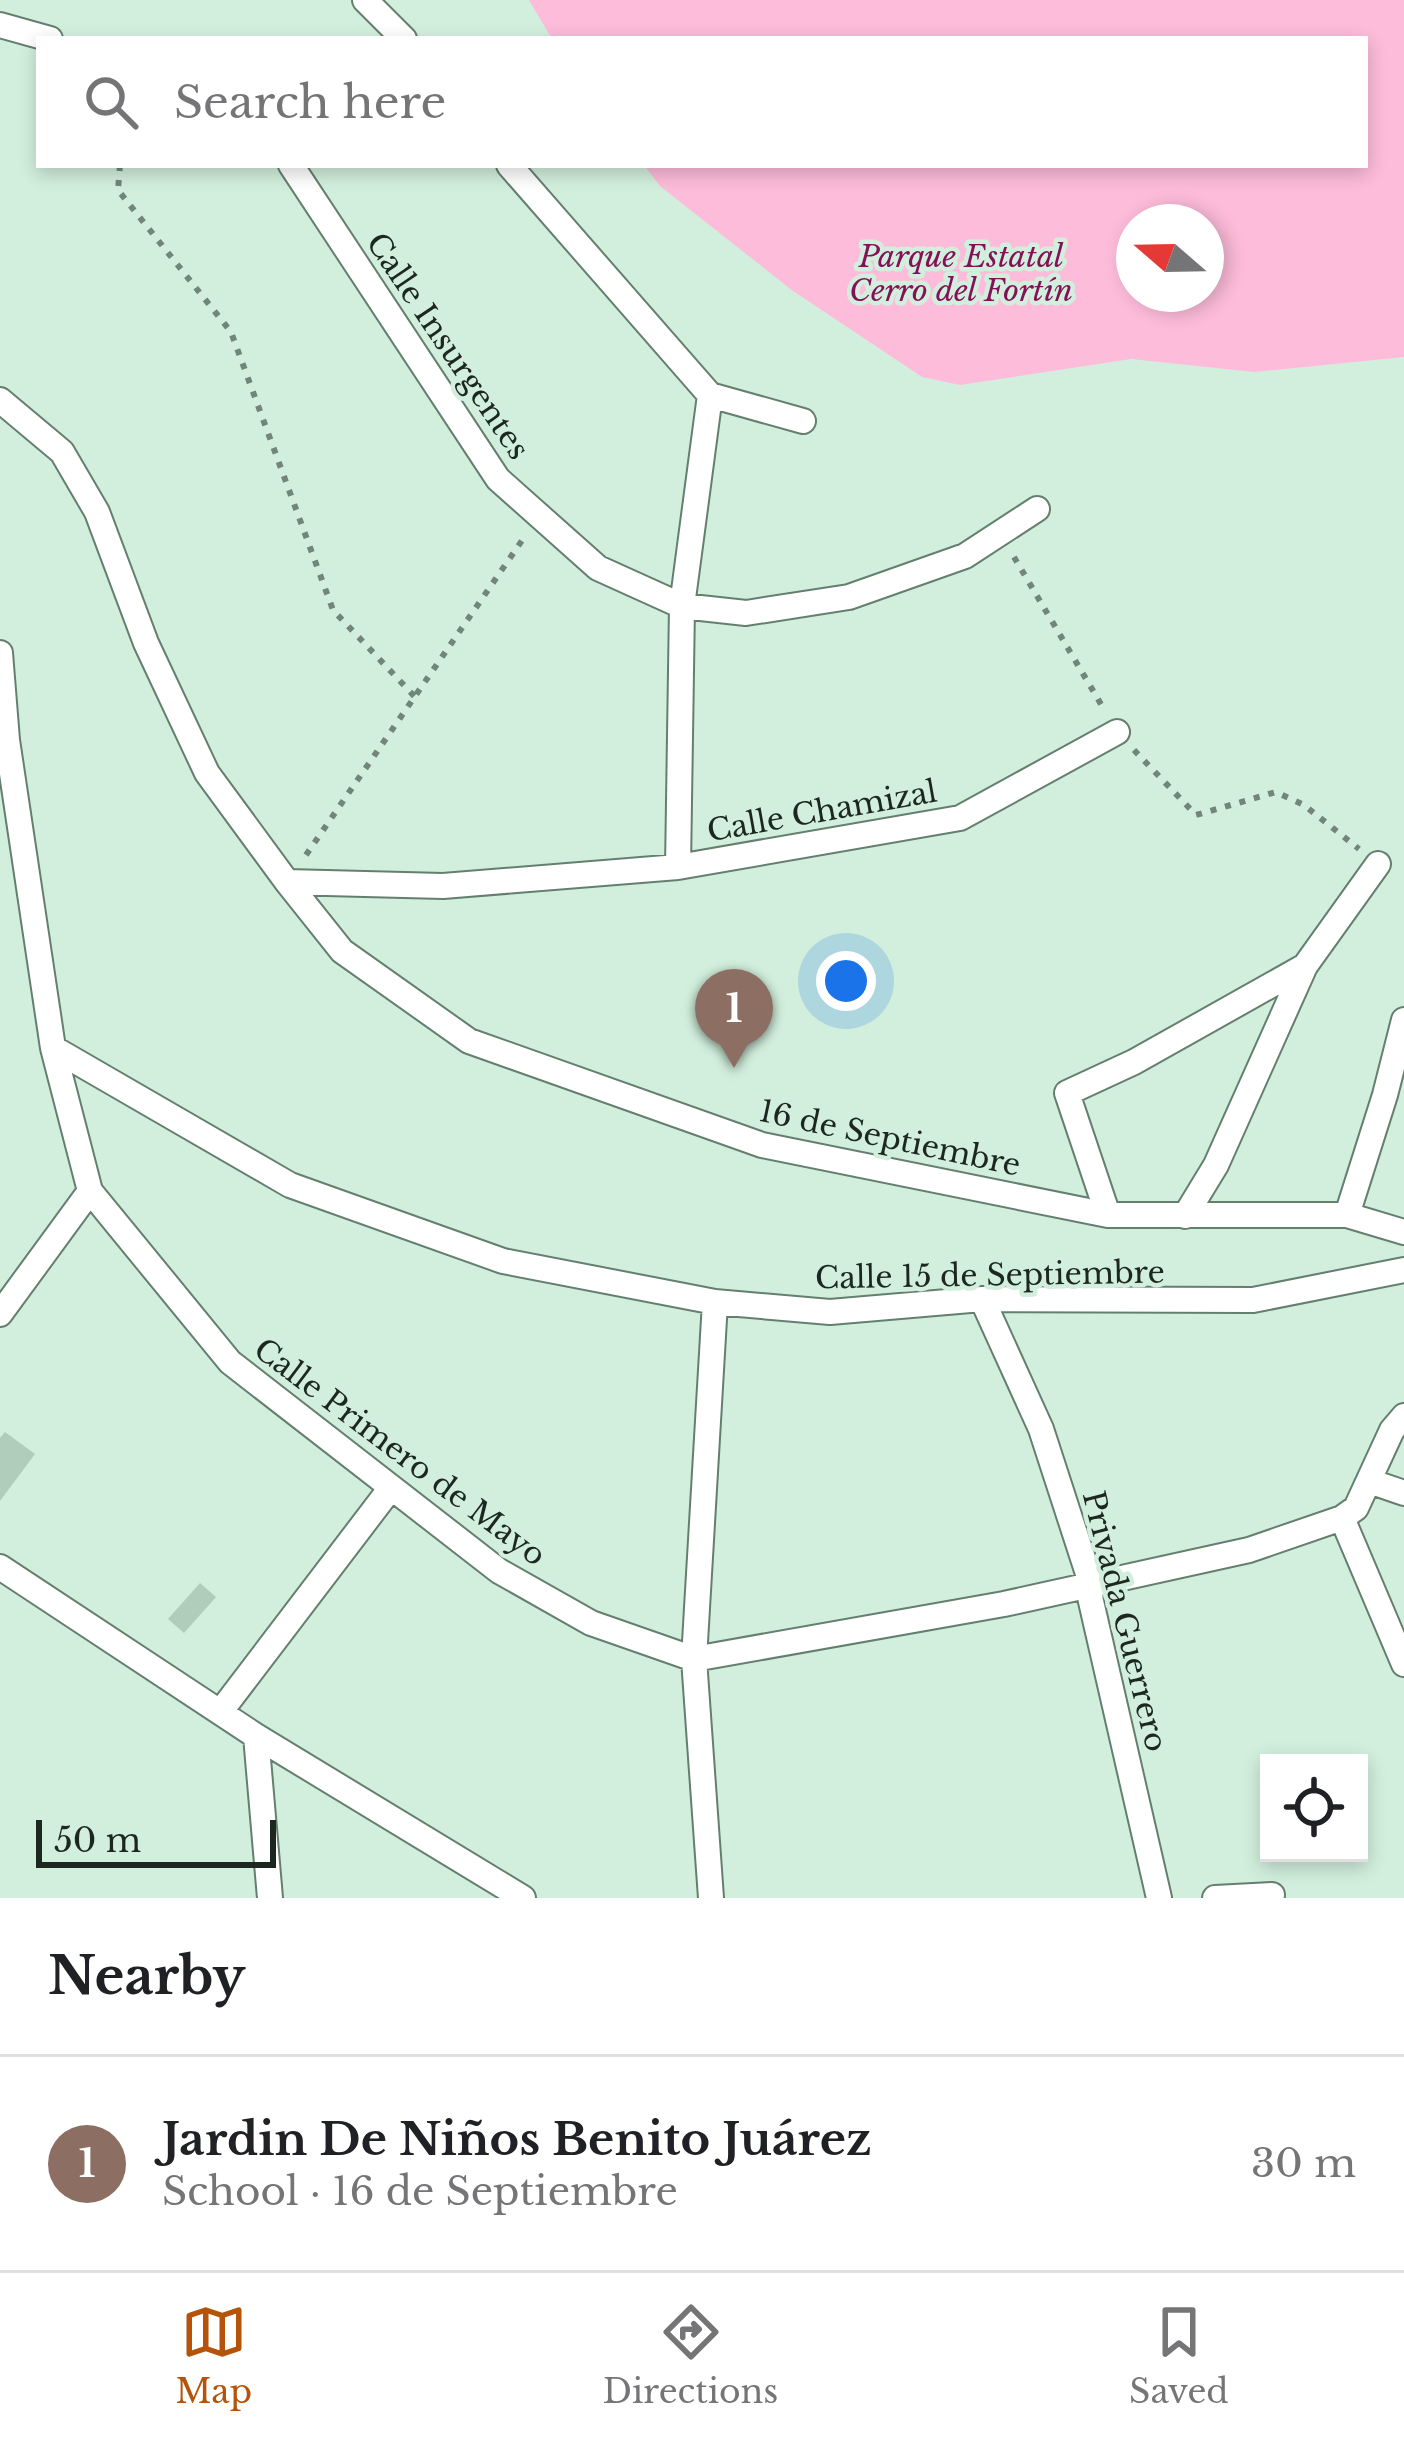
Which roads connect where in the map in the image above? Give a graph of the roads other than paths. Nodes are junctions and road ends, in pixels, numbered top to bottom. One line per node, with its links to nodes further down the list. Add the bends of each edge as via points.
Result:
1 (365, 0): 4 (street)
2 (0, 25): 3 (street)
3 (39, 36)
4 (401, 36)
5 (293, 168): 11 (street, Calle Insurgentes, via 498,478 598,568)
6 (512, 168): 7 (street)
7 (710, 394): 9 (street); 11 (street)
8 (0, 400): 16 (street, 16 de Septiembre, via 62,452 97,512 146,643 208,773)
9 (802, 421)
10 (1037, 509): 11 (street, Calle Insurgentes, via 964,556 849,597 746,613)
11 (682, 606): 15 (street)
12 (0, 653): 19 (street, Calle Primero de Mayo)
13 (1117, 732): 15 (street, Calle Chamizal, via 960,818)
14 (1378, 864): 17 (street)
15 (679, 867): 16 (street, Calle Chamizal, via 443,886)
16 (287, 883): 21 (street, 16 de Septiembre, via 342,951 469,1041 762,1145)
17 (1305, 966): 21 (street, via 1067,1093); 23 (street, via 1216,1165)
18 (1404, 1020): 22 (street)
19 (52, 1048): 20 (street, Calle Primero de Mayo); 27 (street, Calle 15 de Septiembre, via 290,1185 503,1261)
20 (90, 1191): 28 (street); 31 (street, Calle Primero de Mayo, via 230,1362)
21 (1108, 1215): 23 (street, 16 de Septiembre)
22 (1347, 1215): 23 (street, 16 de Septiembre); 24 (street, 16 de Septiembre)
23 (1184, 1216)
24 (1404, 1232)
25 (1404, 1270): 26 (street, Calle 15 de Septiembre, via 1253,1300)
26 (982, 1299): 27 (street, Calle 15 de Septiembre, via 830,1312); 35 (street, Privada Guerrero, via 1041,1429)
27 (715, 1302): 36 (street)
28 (0, 1314)
29 (1404, 1416): 30 (street)
30 (1369, 1481): 32 (street); 33 (street)
31 (390, 1489): 36 (street, Calle Primero de Mayo, via 500,1570 591,1623); 38 (street)
32 (1404, 1492)
33 (1342, 1518): 35 (street, Calle Primero de Mayo, via 1249,1550); 37 (street)
34 (0, 1567): 38 (street)
35 (1092, 1586): 36 (street, Calle Primero de Mayo); 44 (street, Privada Guerrero)
36 (694, 1659): 43 (street)
37 (1404, 1664)
38 (221, 1711): 39 (street)
39 (256, 1736): 41 (street); 42 (street)
40 (1272, 1895): 45 (street)
41 (270, 1898)
42 (523, 1898)
43 (711, 1898)
44 (1160, 1898)
45 (1215, 1898)

